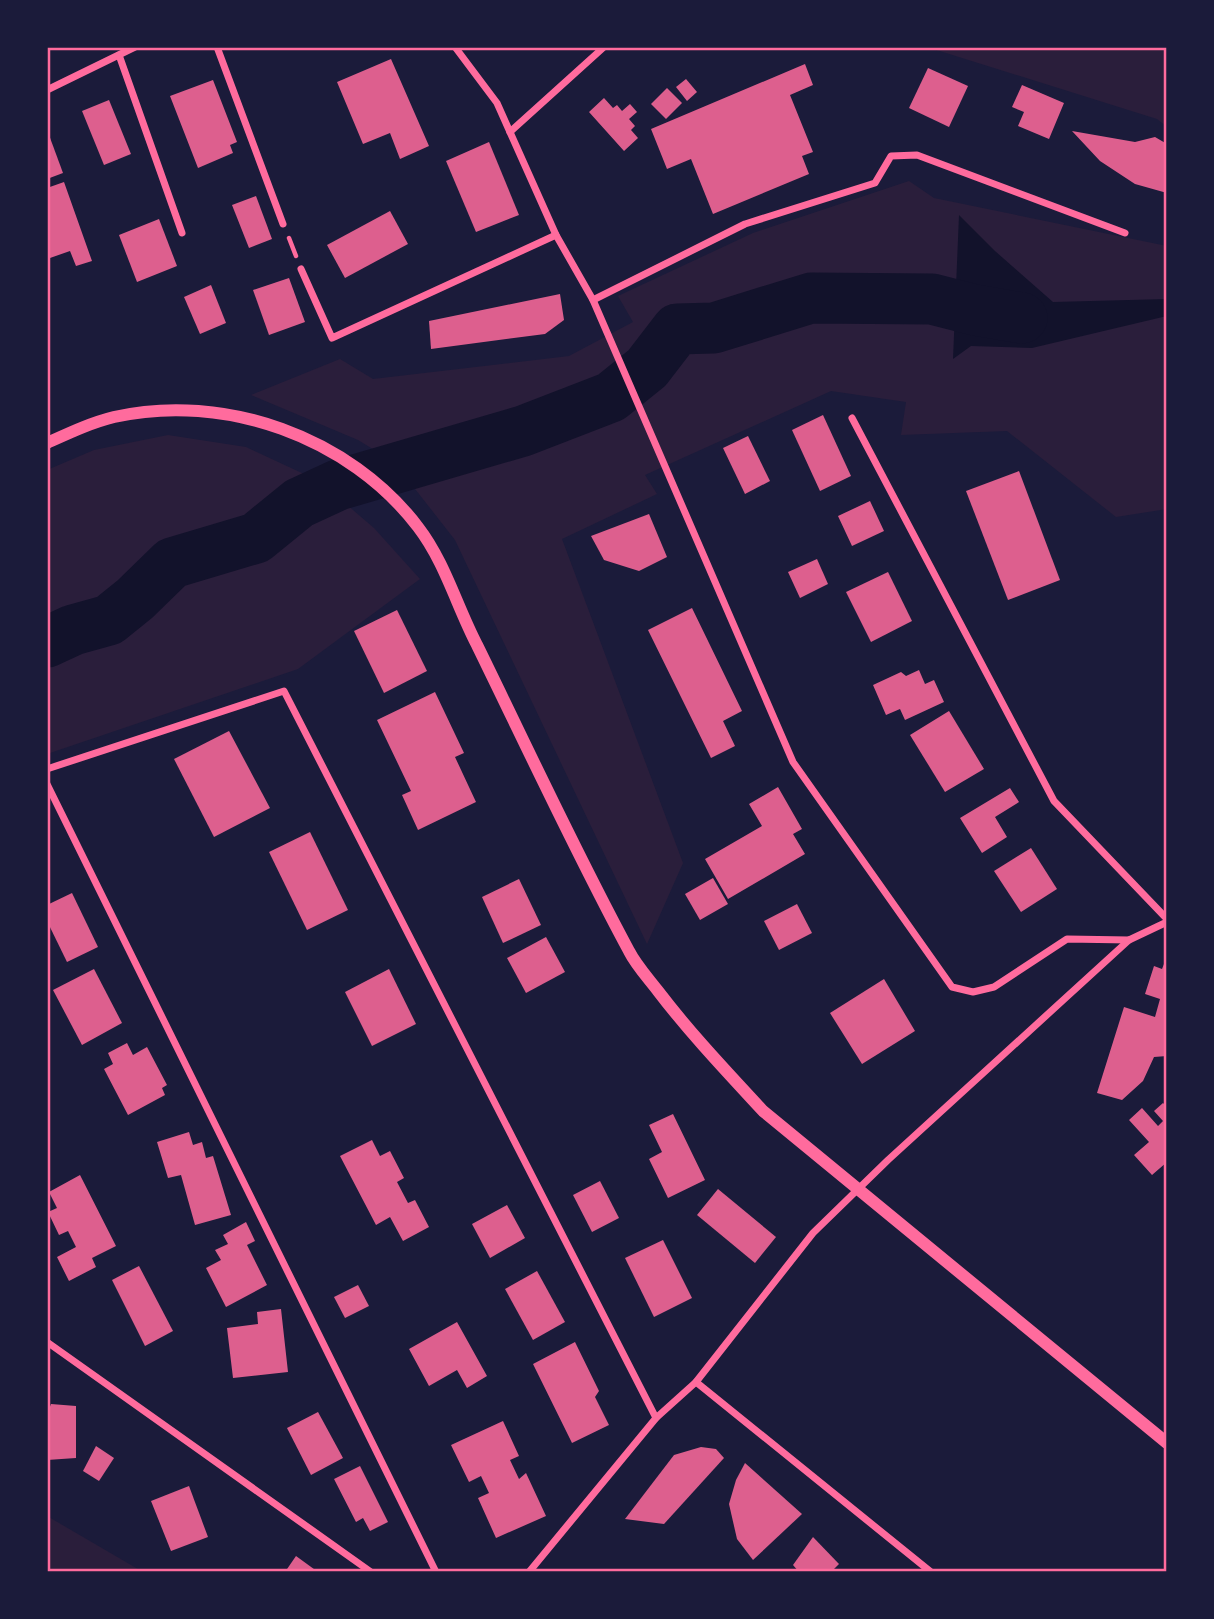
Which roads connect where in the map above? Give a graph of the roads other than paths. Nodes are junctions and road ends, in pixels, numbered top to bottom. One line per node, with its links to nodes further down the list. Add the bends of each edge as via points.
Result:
1 (135, 47): 5 (street)
2 (217, 47): 8 (street)
3 (455, 47): 7 (street, via 497,103)
4 (604, 47): 7 (street)
5 (119, 55): 6 (street); 9 (street)
6 (47, 90)
7 (510, 132): 11 (street)
8 (283, 224)
9 (182, 233)
10 (1125, 233): 13 (street, via 918,155 891,156 875,183 745,224)
11 (556, 235): 12 (street, via 332,338); 13 (street)
12 (301, 269)
13 (593, 300): 19 (street, via 793,762 952,987 973,992 994,987 1067,939)
14 (852, 418): 18 (street, via 1054,801)
15 (47, 443): 23 (street, via 115,417 145,412 208,413 278,427 321,444 388,493 419,528 440,565 630,954 708,1051 763,1111)
16 (47, 769): 22 (street, via 284,691)
17 (47, 784): 25 (street)
18 (1167, 921): 19 (street)
19 (1129, 940): 21 (street, via 813,1233)
20 (47, 1342): 24 (street)
21 (696, 1382): 22 (street); 27 (street)
22 (656, 1418): 26 (street)
23 (1167, 1443)
24 (370, 1572)
25 (436, 1572)
26 (530, 1572)
27 (931, 1572)

